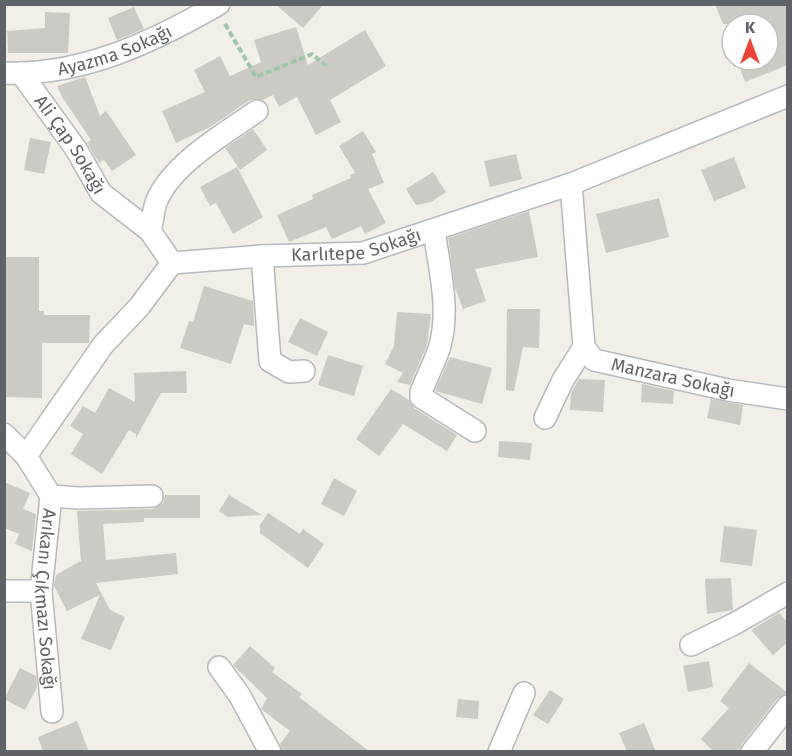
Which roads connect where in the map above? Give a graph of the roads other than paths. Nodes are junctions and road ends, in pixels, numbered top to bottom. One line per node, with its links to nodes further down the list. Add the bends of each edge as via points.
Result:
1 (217, 6): 2 (street, Ayazma Sokağı, via 98,62)
2 (13, 73): 7 (street, Ali Çap Sokağı, via 76,148 101,193)
3 (788, 96): 5 (street, Karlıtepe Sokağı)
4 (257, 111): 7 (street, via 204,148 171,179 158,200)
5 (571, 184): 6 (street, Karlıtepe Sokağı); 10 (street)
6 (434, 230): 8 (street, Karlıtepe Sokağı, via 363,253); 14 (street, via 444,304 443,327 421,398)
7 (150, 231): 9 (street, Ali Çap Sokağı)
8 (262, 256): 9 (street, Karlıtepe Sokağı); 11 (street, via 270,361 289,372)
9 (172, 263): 16 (street, via 139,307 103,345)
10 (584, 347): 12 (street, Manzara Sokağı, via 594,360 728,390); 13 (street, via 562,380)
11 (304, 370)
12 (788, 399)
13 (545, 418)
14 (475, 431)
15 (4, 434): 16 (street)
16 (26, 456): 17 (street, Arıkanı Çıkmazı Sokağı)
17 (51, 496): 18 (street); 20 (street, Arıkanı Çıkmazı Sokağı)
18 (152, 496)
19 (4, 591): 20 (street)
20 (40, 591): 26 (street, Arıkanı Çıkmazı Sokağı)
21 (788, 592): 22 (street)
22 (691, 645)
23 (219, 667): 27 (street, via 240,696)
24 (524, 693): 28 (street)
25 (788, 706): 29 (street)
26 (52, 712)
27 (270, 752)
28 (499, 752)
29 (752, 752)

